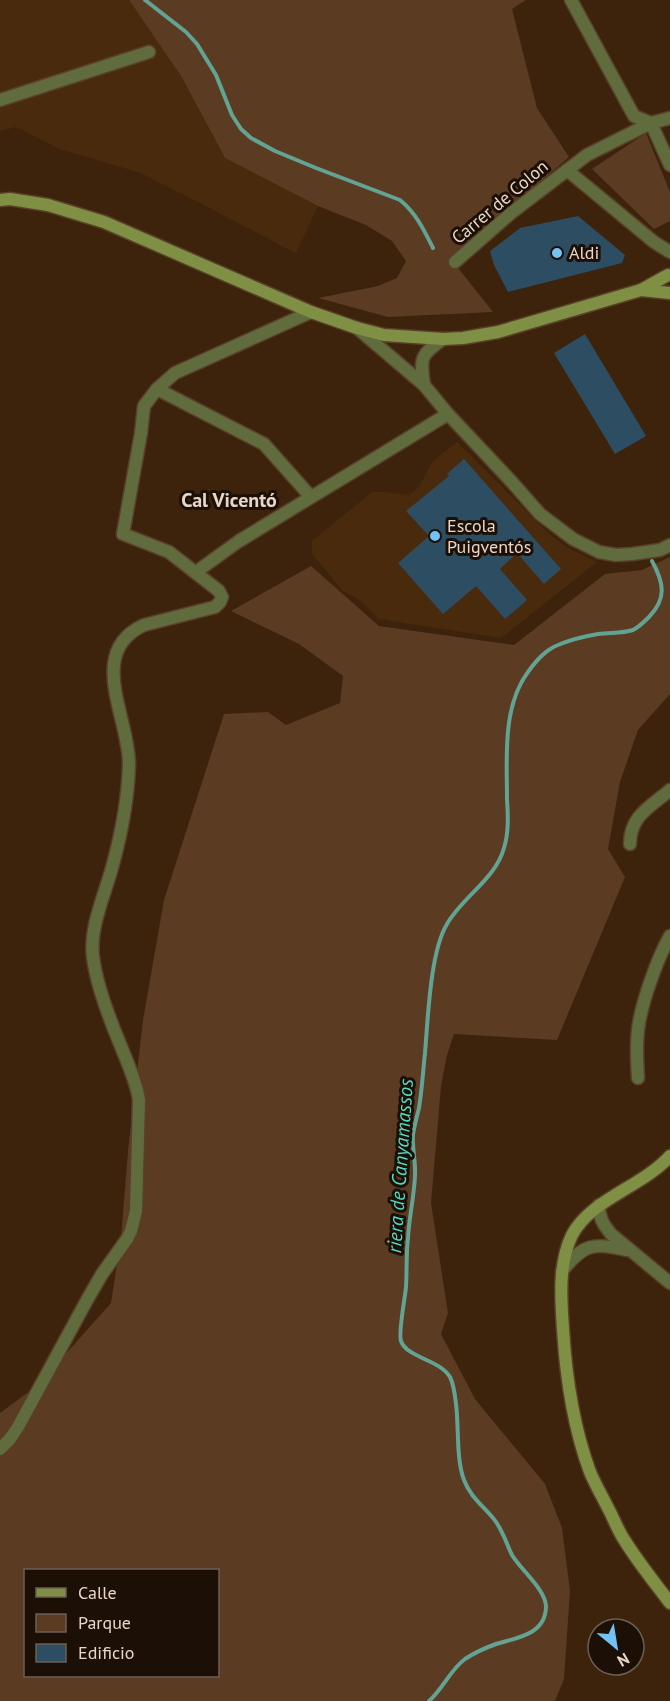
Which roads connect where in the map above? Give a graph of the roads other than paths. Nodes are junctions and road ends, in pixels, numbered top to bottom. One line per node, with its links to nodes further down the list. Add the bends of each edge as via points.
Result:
1 (571, 0): 5 (street, via 634,116)
2 (149, 52): 3 (street)
3 (0, 100)
4 (670, 117): 5 (street, Carrer de Colon)
5 (651, 123): 6 (street); 8 (street, Carrer de Colon, via 587,155)
6 (666, 147): 7 (street)
7 (670, 165)
8 (567, 170): 10 (street); 11 (street, Carrer de Colon)
9 (0, 200): 16 (street, via 48,204 104,222)
10 (670, 252)
11 (456, 261)
12 (670, 262): 13 (street)
13 (669, 280): 14 (street)
14 (641, 290): 15 (street); 18 (street, via 498,332)
15 (670, 293)
16 (311, 312): 17 (street); 20 (street, via 175,373)
17 (357, 328): 18 (street, via 384,335); 19 (street)
18 (443, 339): 19 (street, via 422,359)
19 (424, 385): 21 (street)
20 (157, 389): 22 (street, via 264,444); 24 (street, via 144,406 123,534 169,552)
21 (448, 414): 22 (street); 23 (street, via 540,514 573,539 599,552 616,555 660,550)
22 (311, 497): 24 (street, via 238,541)
23 (670, 545)
24 (196, 572): 34 (street, via 219,591 220,602 215,607 135,629 117,649 114,666 116,700 129,751 127,795 92,948 97,976 138,1090 136,1211 127,1239 102,1274 18,1427)
25 (670, 790): 26 (street, via 632,825)
26 (630, 844)
27 (670, 936): 28 (street, via 657,963 638,1027)
28 (638, 1078)
29 (670, 1156): 30 (street, via 653,1172)
30 (599, 1205): 31 (street, via 603,1224); 32 (street, via 572,1234)
31 (631, 1251): 32 (street, via 606,1245 589,1248 574,1256); 33 (street)
32 (562, 1271): 35 (street, via 566,1366 575,1423 590,1472 624,1540)
33 (670, 1283)
34 (0, 1449)
35 (670, 1603)

